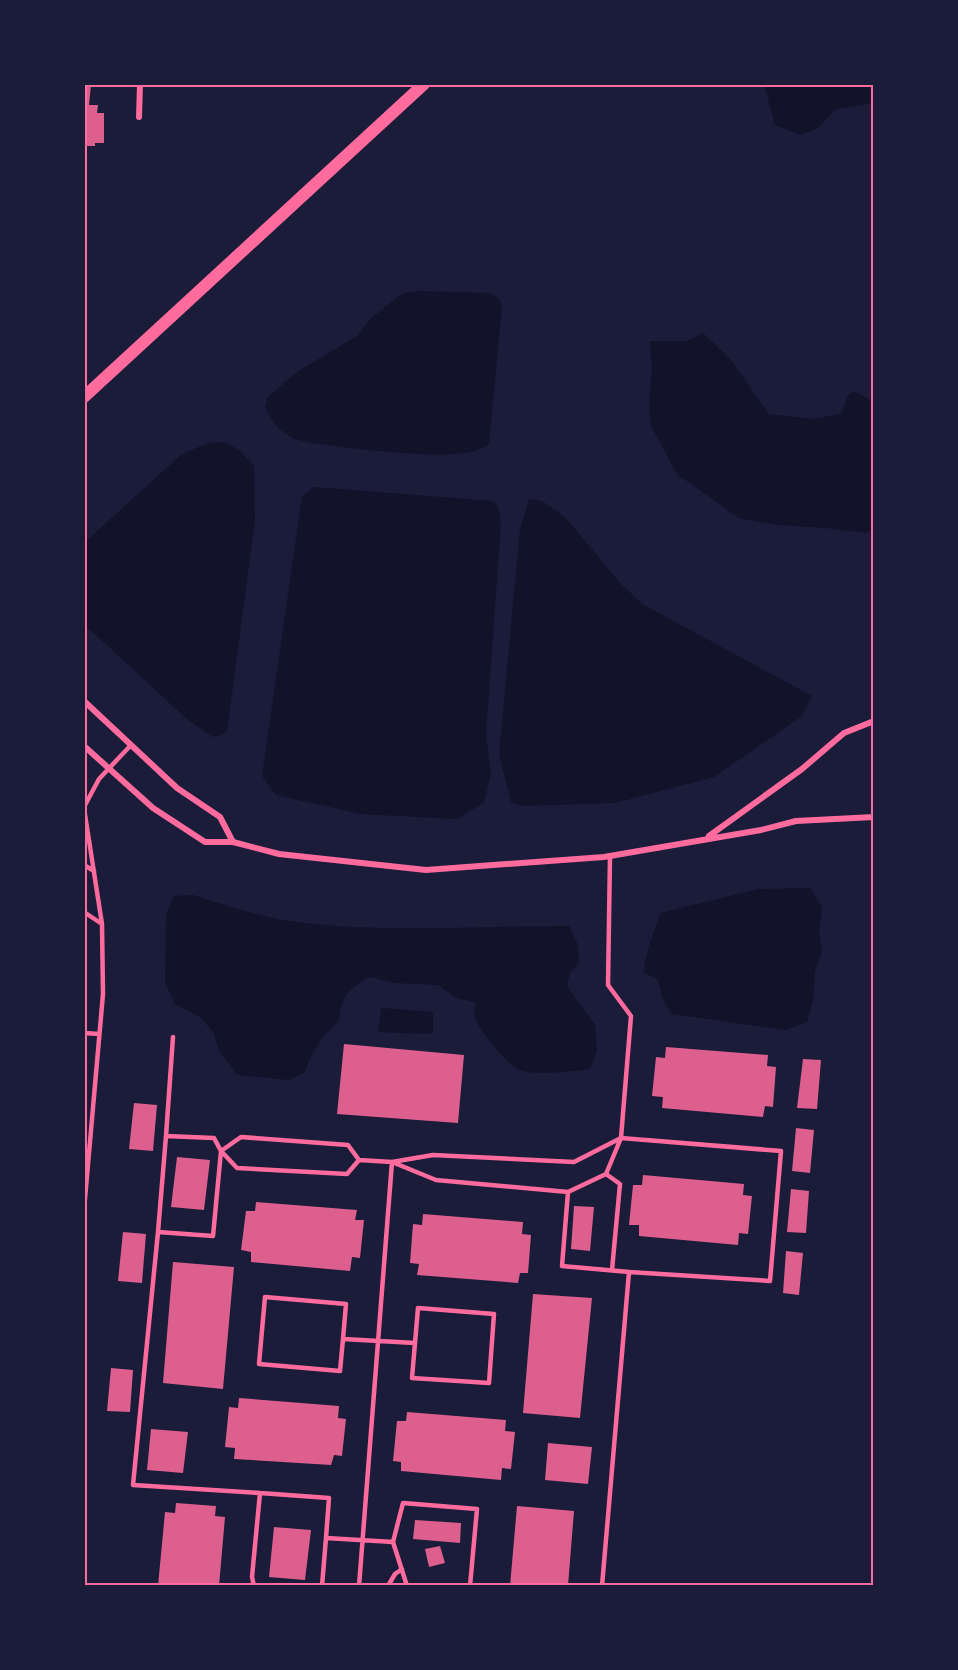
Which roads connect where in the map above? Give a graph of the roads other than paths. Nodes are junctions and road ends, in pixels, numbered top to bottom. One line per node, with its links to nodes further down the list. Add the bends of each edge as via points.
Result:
1 (140, 84): 3 (street)
2 (424, 84): 4 (main road)
3 (139, 117)
4 (84, 397)
5 (84, 700): 7 (street)
6 (874, 721): 12 (street, via 844,733 802,769)
7 (131, 745): 9 (lane); 13 (street, via 177,788 220,817)
8 (84, 746): 9 (street)
9 (108, 769): 10 (lane); 13 (street, via 153,808 205,842)
10 (84, 808): 16 (lane)
11 (874, 817): 12 (street, via 796,821)
12 (706, 838): 14 (street)
13 (233, 842): 14 (street, via 279,854 426,870)
14 (610, 855): 23 (lane, via 608,985 631,1016)
15 (84, 865): 16 (lane)
16 (94, 871): 18 (lane)
17 (84, 912): 18 (lane)
18 (102, 924): 20 (lane)
19 (84, 1033): 20 (lane)
20 (99, 1034): 29 (lane)
21 (173, 1037): 22 (lane)
22 (165, 1136): 24 (lane, via 214,1138); 30 (lane)
23 (621, 1138): 26 (lane, via 574,1162 433,1155); 27 (lane); 32 (lane, via 781,1151 770,1281)
24 (221, 1151): 25 (lane, via 241,1137 348,1145); 25 (lane, via 237,1168 347,1174); 30 (lane, via 213,1236)
25 (359, 1160): 26 (lane)
26 (392, 1162): 28 (lane, via 436,1180); 34 (lane)
27 (606, 1174): 28 (lane); 31 (lane, via 620,1184)
28 (568, 1192): 31 (lane, via 562,1266)
29 (84, 1210)
30 (158, 1232): 36 (lane, via 133,1485)
31 (612, 1270): 32 (lane)
32 (629, 1272): 47 (lane)
33 (343, 1339): 33 (lane, via 340,1371 260,1364 265,1297 346,1304); 34 (lane)
34 (378, 1341): 35 (lane); 38 (lane)
35 (415, 1343): 35 (lane, via 412,1378 489,1383 494,1314 418,1308)
36 (260, 1493): 37 (lane, via 329,1498); 41 (lane)
37 (326, 1538): 38 (lane); 42 (lane)
38 (363, 1539): 39 (lane); 43 (lane)
39 (393, 1542): 40 (lane); 46 (lane, via 403,1503 477,1509)
40 (402, 1569): 44 (lane); 45 (lane)
41 (254, 1586)
42 (322, 1586)
43 (359, 1586)
44 (388, 1586)
45 (407, 1586)
46 (470, 1586)
47 (602, 1586)

